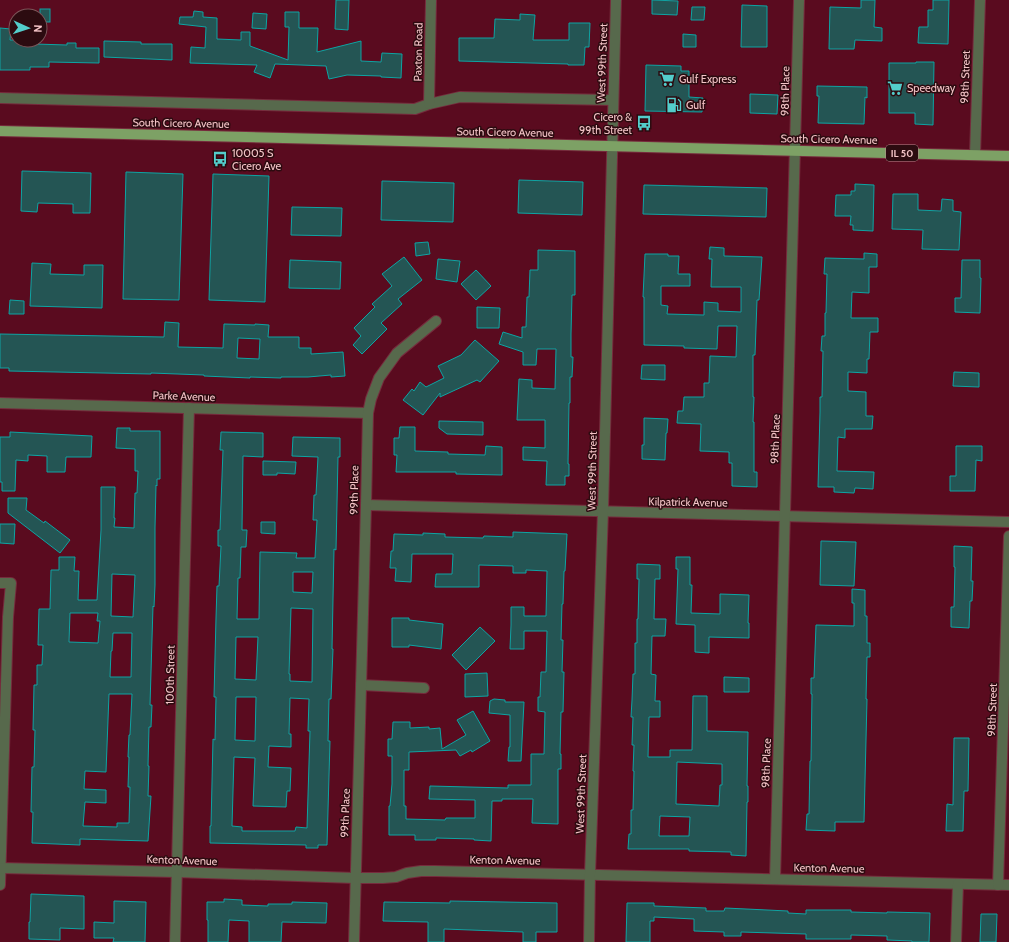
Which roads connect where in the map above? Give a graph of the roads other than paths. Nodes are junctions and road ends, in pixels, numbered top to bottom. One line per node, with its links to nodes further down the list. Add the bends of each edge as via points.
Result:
1 (431, 0): 7 (street, Paxton Road)
2 (616, 0): 6 (street, West 99th Street)
3 (800, 0): 10 (street, 98th Place)
4 (980, 0): 11 (street, 98th Street)
5 (0, 98): 7 (street, South Cicero Avenue, via 415,109)
6 (613, 100): 7 (street, South Cicero Avenue, via 460,97); 9 (street, West 99th Street)
7 (429, 104)
8 (0, 131): 9 (main road, South Cicero Avenue / IL 50)
9 (612, 146): 10 (main road, South Cicero Avenue / IL 50); 18 (street, West 99th Street)
10 (796, 151): 11 (main road, South Cicero Avenue / IL 50); 19 (street, 98th Place)
11 (975, 155): 12 (main road, South Cicero Avenue / IL 50)
12 (1009, 156)
13 (436, 321): 16 (street, 99th Place, via 397,353 379,378 370,399)
14 (0, 403): 15 (street, Parke Avenue)
15 (188, 408): 16 (street, Parke Avenue); 26 (street, 100th Street)
16 (368, 413): 17 (street, 99th Place)
17 (366, 506): 18 (street, Kilpatrick Avenue); 23 (street, 99th Place)
18 (603, 511): 19 (street, Kilpatrick Avenue); 27 (street, West 99th Street)
19 (784, 516): 20 (street, Kilpatrick Avenue); 29 (street, 98th Place)
20 (1009, 522)
21 (1009, 536): 31 (street, 98th Street)
22 (0, 583): 25 (street, via 11,583)
23 (361, 685): 24 (street); 28 (street, 99th Place)
24 (424, 688)
25 (0, 868): 26 (street, Kenton Avenue); 32 (street)
26 (177, 872): 28 (street, Kenton Avenue); 34 (street, 100th Street)
27 (590, 874): 28 (street, Kenton Avenue, via 421,871 396,877); 29 (street, Kenton Avenue); 36 (street, West 99th Street)
28 (355, 878): 35 (street, 99th Place)
29 (774, 879): 30 (street, Kenton Avenue)
30 (958, 884): 31 (street, Kenton Avenue); 37 (street)
31 (998, 884): 33 (street, Kenton Avenue)
32 (0, 885)
33 (1009, 885)
34 (176, 942)
35 (354, 942)
36 (589, 942)
37 (956, 942)

